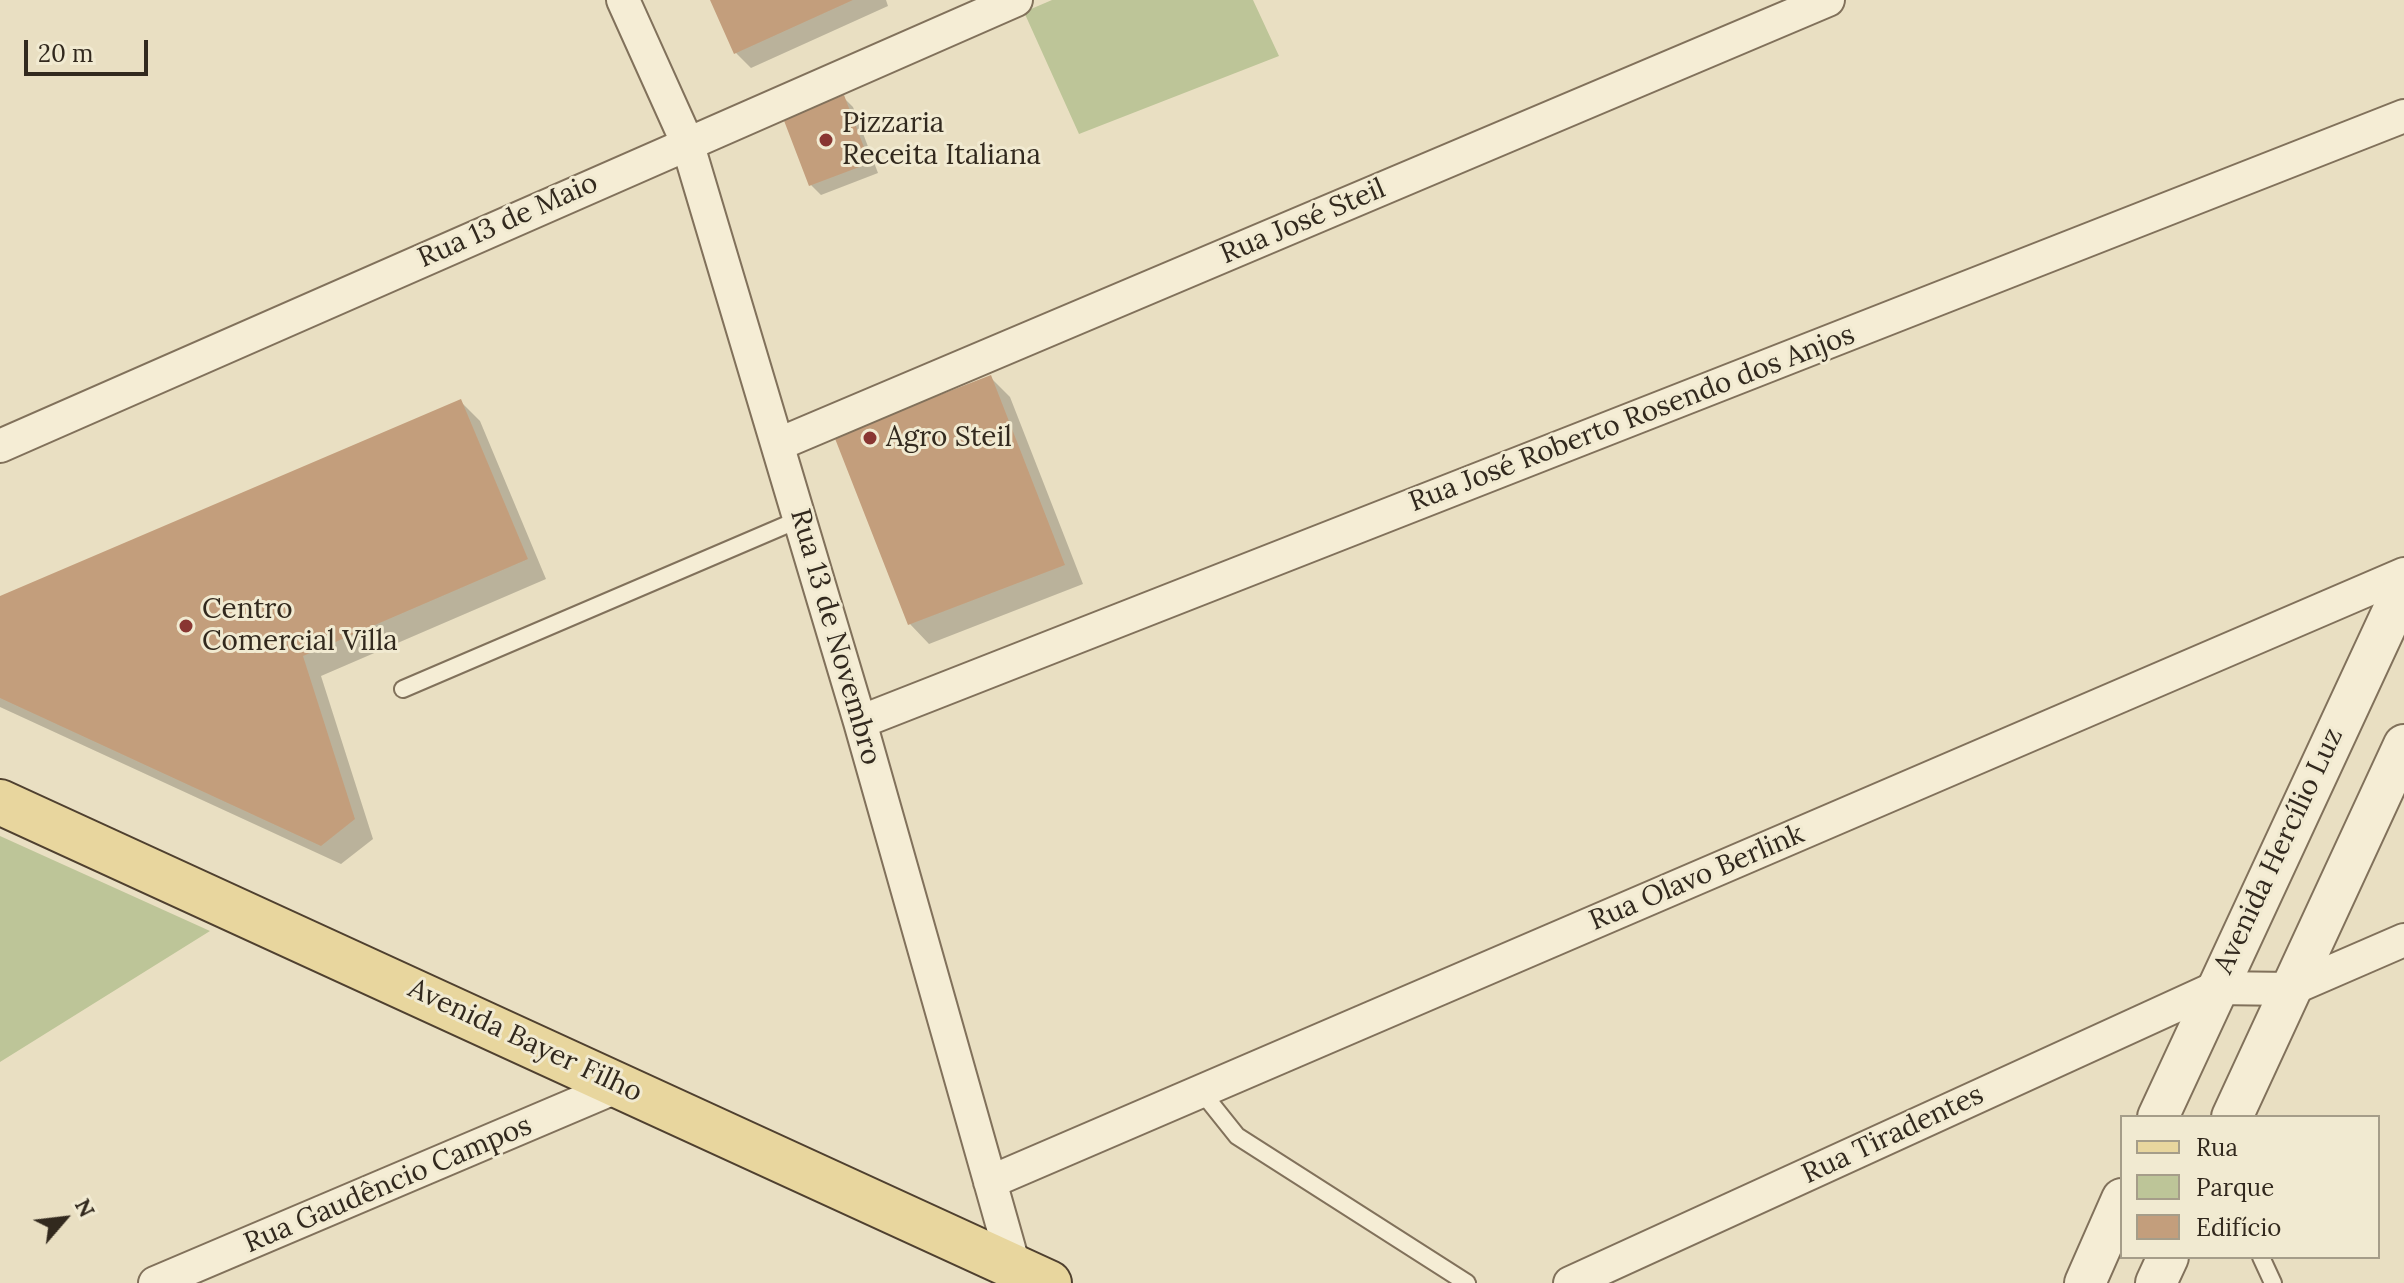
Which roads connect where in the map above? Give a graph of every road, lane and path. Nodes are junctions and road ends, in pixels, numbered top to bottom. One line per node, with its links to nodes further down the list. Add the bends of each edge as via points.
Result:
1 (623, 0): 5 (street, Rua 13 de Novembro)
2 (1016, 0): 5 (street, Rua 13 de Maio)
3 (1828, 0): 6 (street, Rua José Steil)
4 (2404, 116): 12 (street, Rua José Roberto Rosendo dos Anjos)
5 (687, 142): 6 (street, Rua 13 de Novembro); 7 (street, Rua 13 de Maio)
6 (779, 444): 8 (street, Rua 13 de Novembro)
7 (0, 446)
8 (800, 519): 11 (lane); 12 (street, Rua 13 de Novembro)
9 (2404, 574): 19 (street, Rua Olavo Berlink)
10 (2404, 587): 16 (street, Avenida Hercílio Luz)
11 (403, 689)
12 (860, 722): 22 (street, Rua 13 de Novembro)
13 (2404, 745): 17 (street)
14 (0, 802): 18 (main road, Avenida Bayer Filho)
15 (2404, 940): 17 (street)
16 (2215, 988): 17 (street); 20 (street, Avenida Hercílio Luz); 29 (street, Rua Tiradentes)
17 (2291, 989): 21 (street)
18 (621, 1085): 26 (main road, Avenida Bayer Filho); 27 (street, Rua Gaudêncio Campos)
19 (1201, 1091): 22 (street, Rua Olavo Berlink); 28 (lane, via 1237,1136)
20 (2159, 1115)
21 (2233, 1115)
22 (990, 1182): 26 (street, Rua 13 de Novembro)
23 (2120, 1204): 30 (street)
24 (2167, 1259): 31 (street)
25 (2262, 1259): 32 (lane)
26 (1019, 1279)
27 (155, 1283)
28 (1467, 1283)
29 (1570, 1283)
30 (2085, 1283)
31 (2156, 1283)
32 (2273, 1283)

